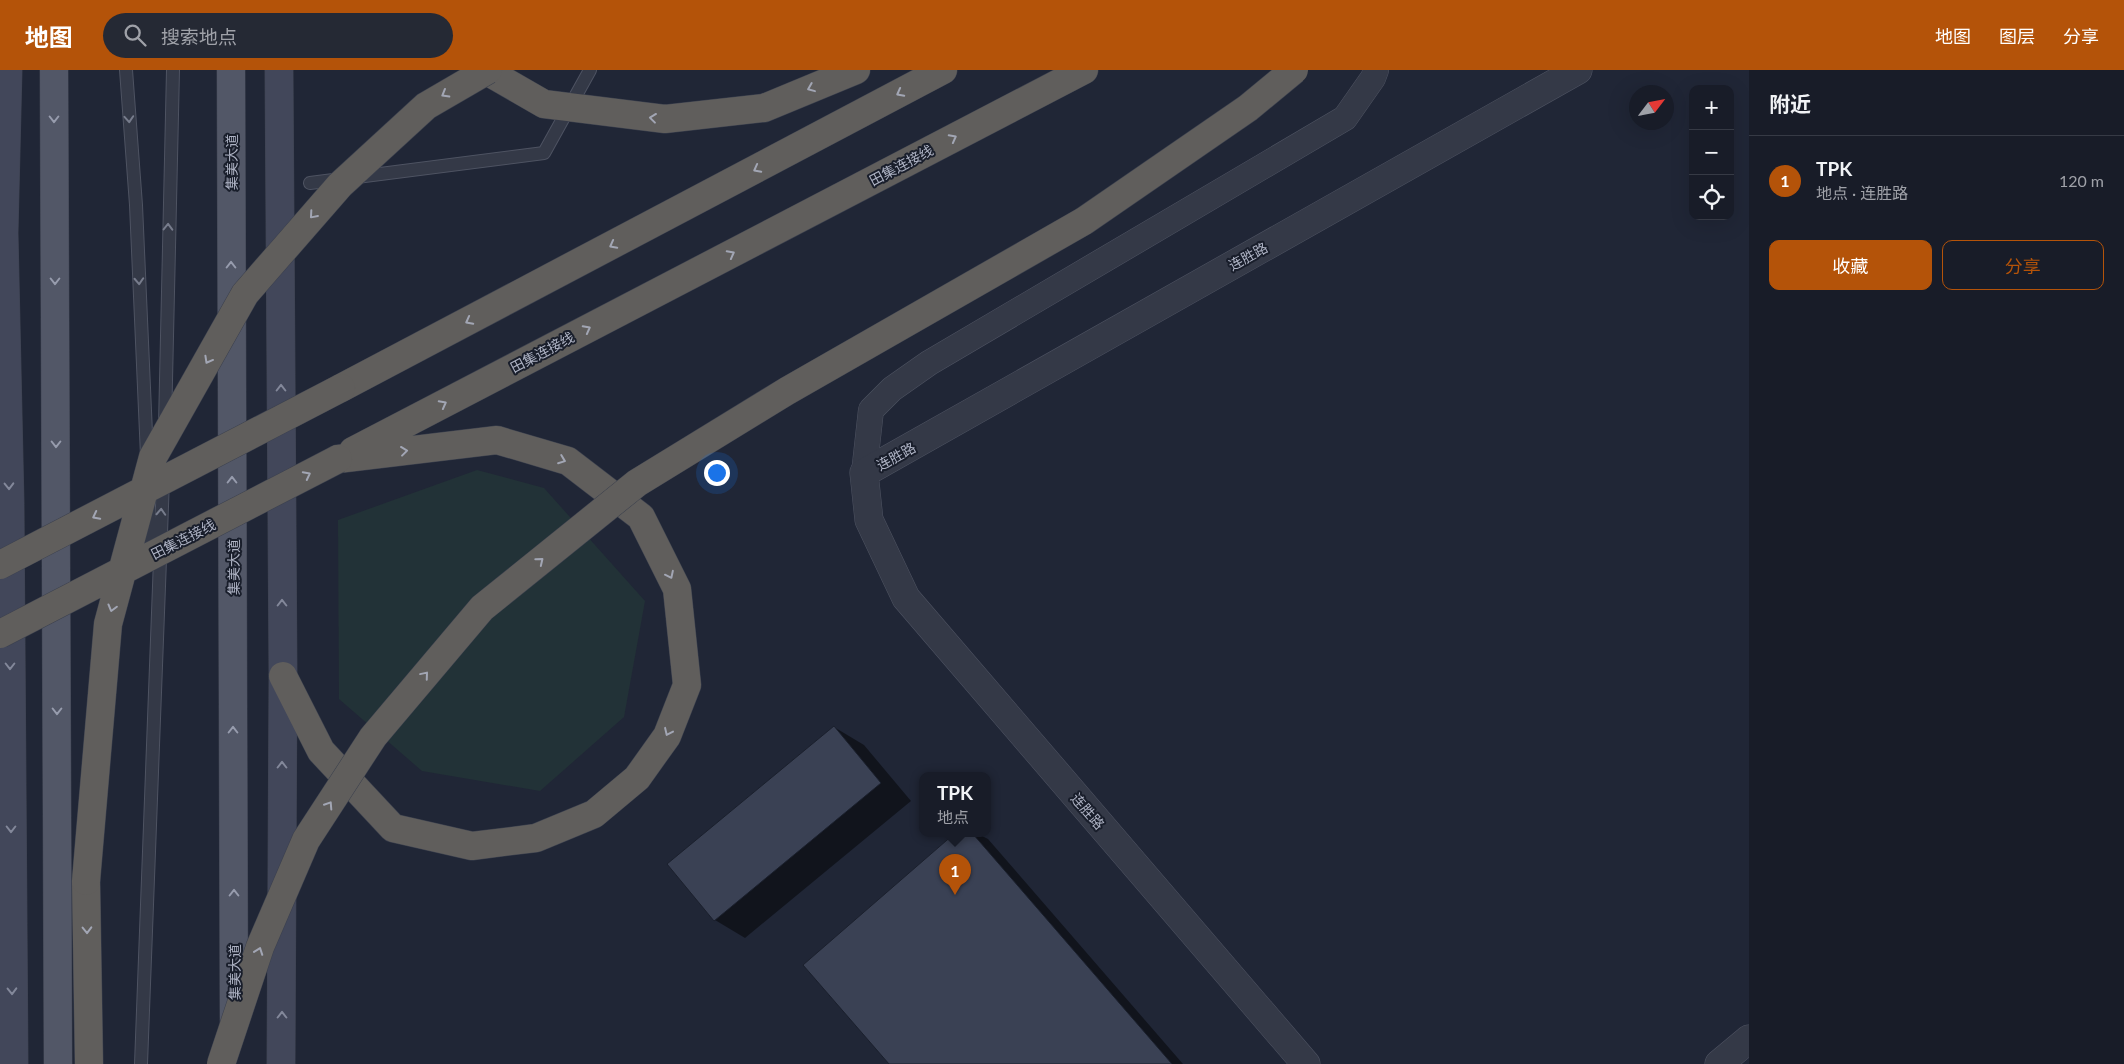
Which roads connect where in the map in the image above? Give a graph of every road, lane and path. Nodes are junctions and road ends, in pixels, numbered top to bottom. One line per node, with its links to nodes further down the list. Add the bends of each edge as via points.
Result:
1 (8, 70): 23 (main road, one-way to 23, via 4,233 10,513)
2 (54, 70): 24 (main road, one-way to 24)
3 (126, 70): 20 (lane, one-way to 20, via 136,215)
4 (174, 70): 20 (lane, one-way to 4, via 164,443)
5 (231, 70): 28 (main road, 集美大道, one-way to 5)
6 (279, 70): 21 (main road, one-way to 6)
7 (486, 70): 9 (highway, one-way to 7, via 764,108 665,119 544,104); 25 (highway, one-way to 25, bridge, via 426,106 333,192 245,294 153,457 108,624 86,881)
8 (590, 70): 15 (lane, via 544,153)
9 (856, 70)
10 (943, 70): 18 (highway, one-way to 18, bridge)
11 (1084, 70): 16 (highway, 田集连接线, one-way to 11)
12 (1294, 70): 27 (highway, one-way to 12, bridge, via 260,947 306,840 373,737 482,608 637,483 787,391 1084,221 1248,108)
13 (1376, 70): 17 (street, via 1374,78 1345,118 892,389 871,410)
14 (1578, 70): 17 (street, 连胜路)
15 (310, 183)
16 (338, 459): 19 (highway, 田集连接线, one-way to 16, bridge); 21 (highway, one-way to 21, via 497,440 568,461 642,517 677,589 687,684 667,736 637,778 594,814 536,838 472,846 393,828 321,751)
17 (864, 473): 30 (street, 连胜路, via 869,520 906,598)
18 (0, 565)
19 (0, 634)
20 (154, 666): 26 (lane)
21 (283, 676): 29 (main road, one-way to 21)
22 (1749, 1039): 31 (street)
23 (14, 1064)
24 (58, 1064)
25 (89, 1064)
26 (141, 1064)
27 (222, 1064)
28 (235, 1064)
29 (281, 1064)
30 (1306, 1064)
31 (1719, 1064)

